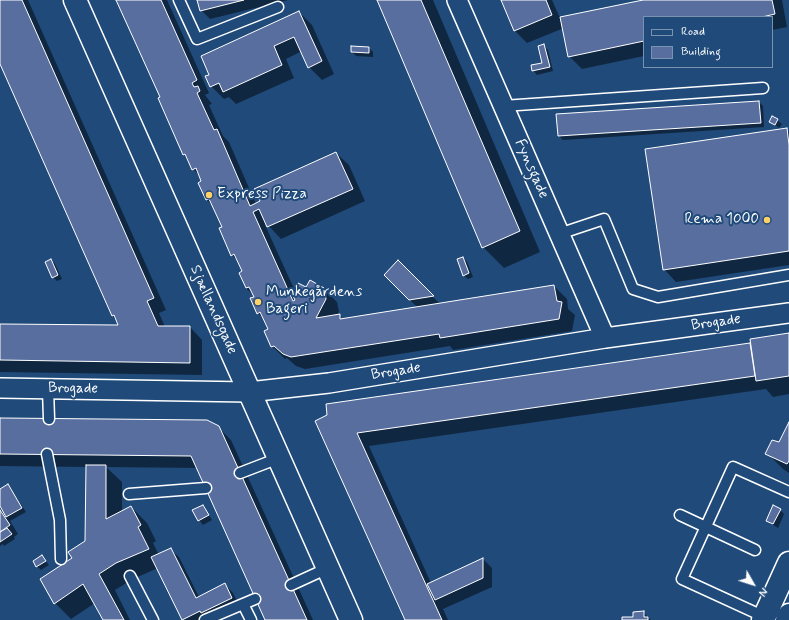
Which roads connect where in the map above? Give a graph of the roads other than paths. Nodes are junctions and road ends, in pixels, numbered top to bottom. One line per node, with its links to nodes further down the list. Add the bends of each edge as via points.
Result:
1 (75, 0): 13 (street, Sjællandsgade)
2 (179, 0): 4 (lane, via 197,39)
3 (456, 0): 6 (street, Fynsgade)
4 (278, 7)
5 (763, 88): 6 (lane)
6 (503, 106): 7 (street, Fynsgade)
7 (559, 234): 8 (lane, via 604,219 633,289 658,297); 10 (street, Fynsgade)
8 (789, 275)
9 (789, 313): 10 (street, Brogade)
10 (605, 338): 13 (street, Brogade, via 329,383)
11 (0, 388): 12 (street, Brogade)
12 (48, 389): 13 (street, Brogade); 14 (lane)
13 (249, 392): 16 (street, Sjællandsgade)
14 (49, 418)
15 (47, 454): 24 (lane, via 60,520)
16 (279, 458): 17 (lane); 26 (street, Sjællandsgade)
17 (240, 473)
18 (206, 488): 20 (lane)
19 (789, 492): 22 (lane, via 733,467)
20 (130, 494)
21 (680, 515): 22 (lane)
22 (705, 527): 23 (lane); 33 (lane, via 682,579)
23 (755, 550)
24 (61, 559)
25 (789, 563): 29 (street)
26 (328, 568): 28 (lane); 37 (street, Sjællandsgade)
27 (130, 576): 34 (lane)
28 (291, 585)
29 (784, 590): 33 (street)
30 (255, 599): 31 (lane)
31 (243, 604): 35 (lane); 36 (lane)
32 (789, 615): 38 (street)
33 (766, 619)
34 (153, 620)
35 (205, 620)
36 (251, 620)
37 (351, 620)
38 (786, 620)

